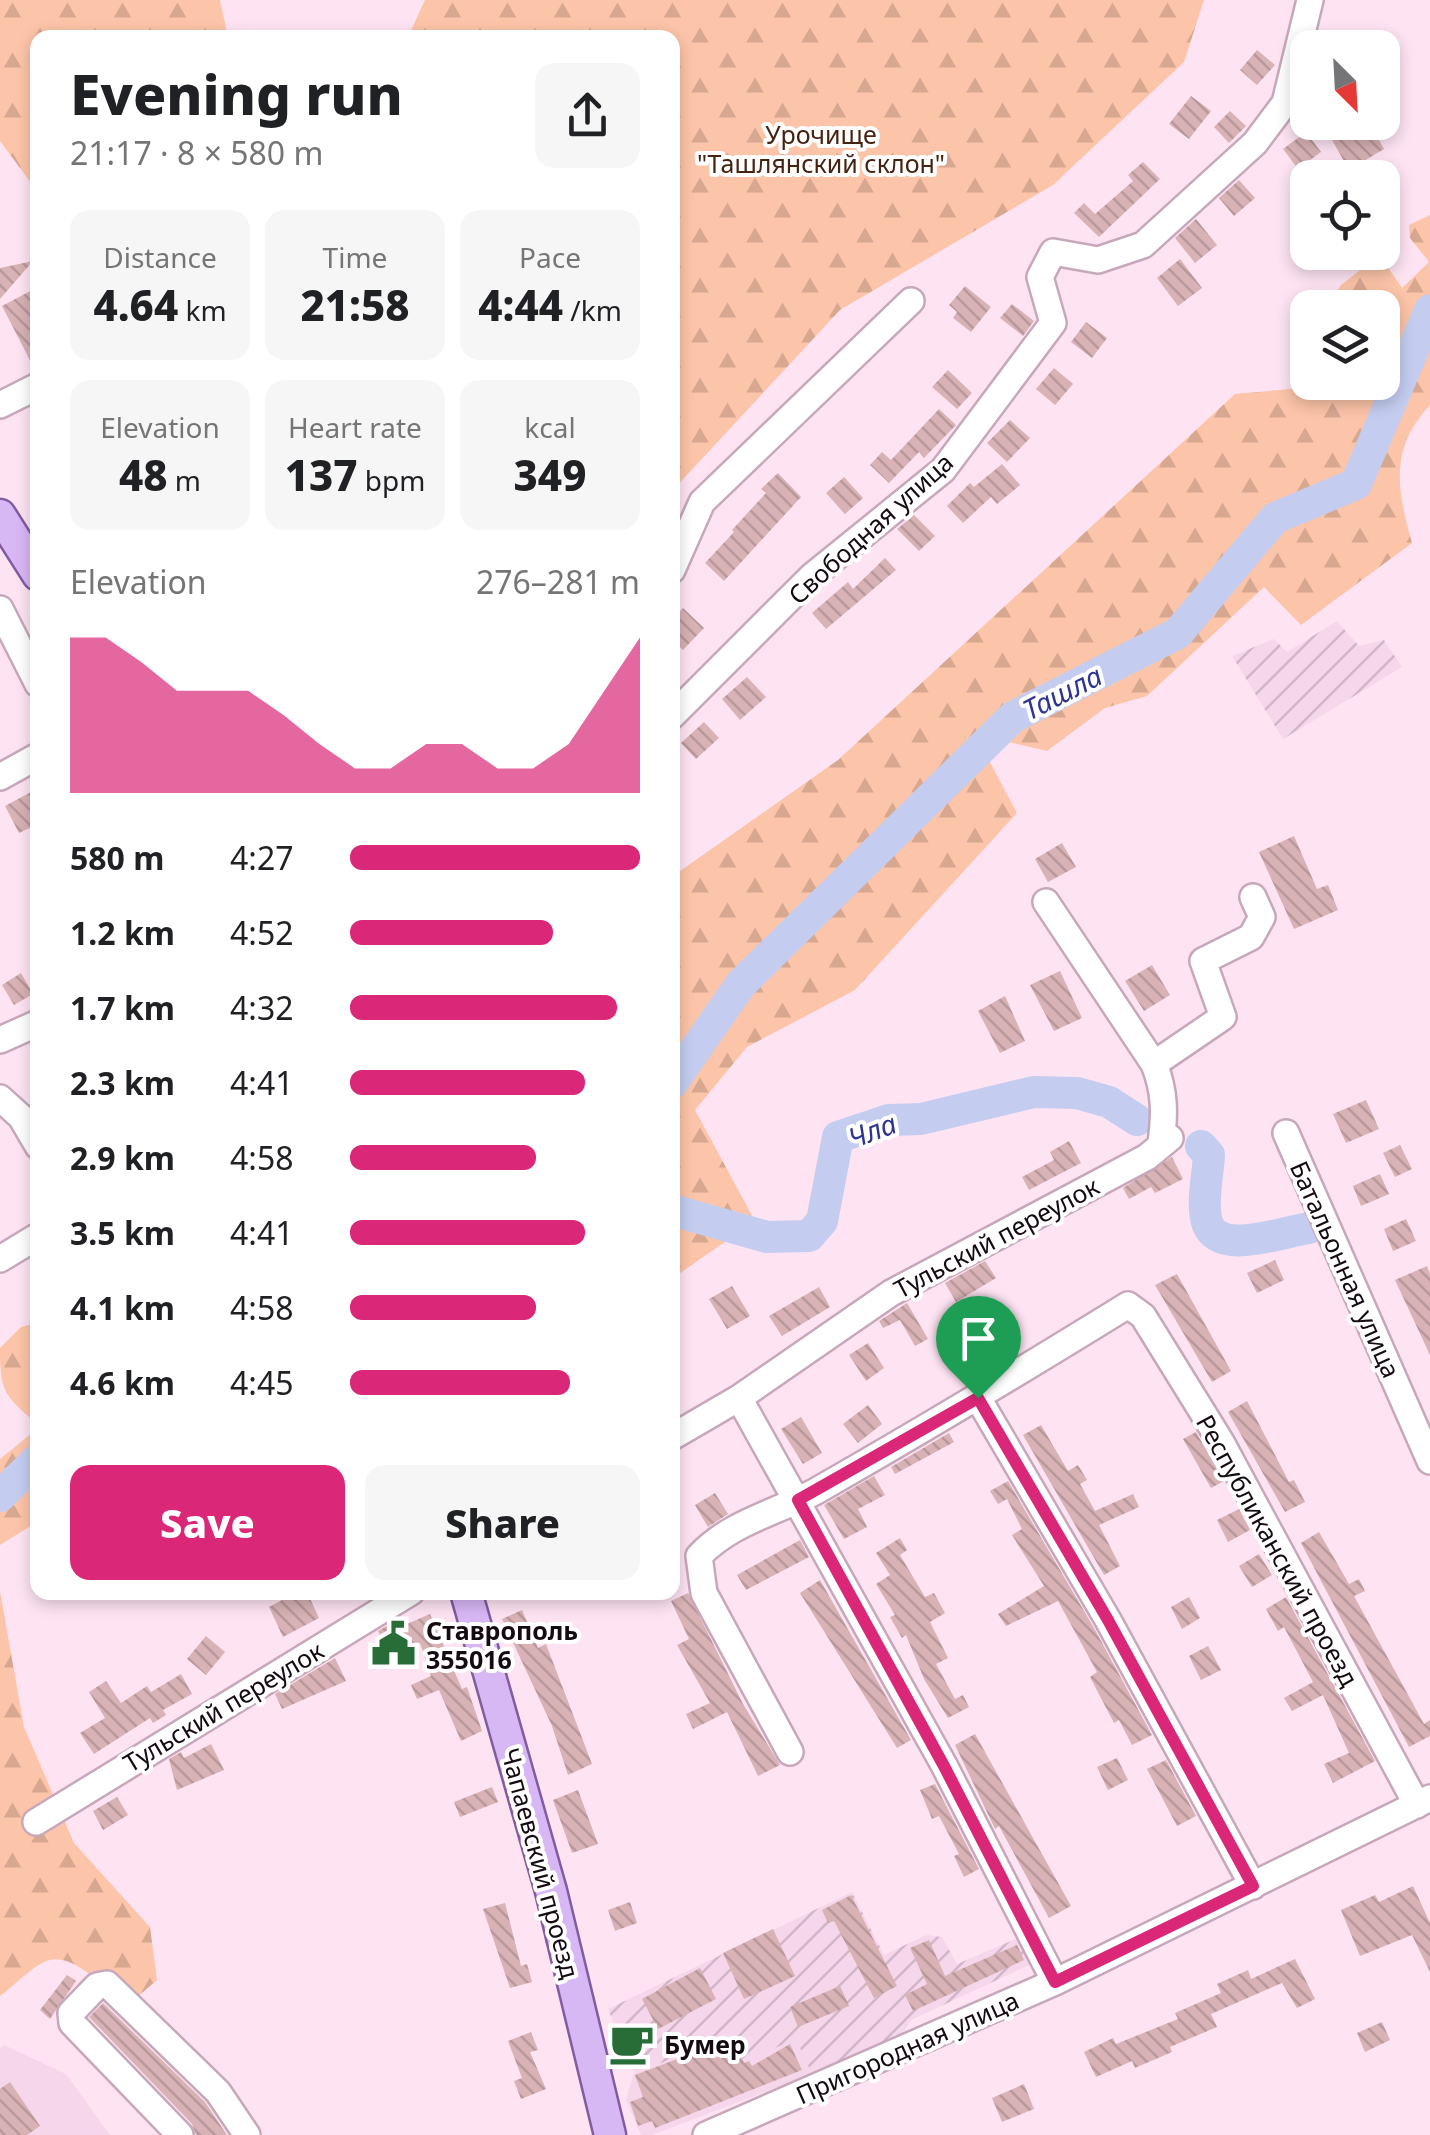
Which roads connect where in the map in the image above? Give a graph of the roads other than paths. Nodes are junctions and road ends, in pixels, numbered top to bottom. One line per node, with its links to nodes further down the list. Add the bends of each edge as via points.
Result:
1 (1310, 0): 10 (street, Свободная улица, via 1285,103 1256,143 1143,244 1098,260 1054,252 1040,277 1053,323 943,470 811,577)
2 (911, 301): 6 (street, via 702,502)
3 (30, 390): 4 (street)
4 (0, 404)
5 (0, 514): 7 (main road)
6 (680, 552)
7 (30, 557)
8 (0, 608): 9 (street)
9 (30, 668)
10 (680, 707)
11 (30, 760): 12 (street)
12 (0, 777)
13 (1253, 897): 17 (street, via 1262,918 1251,937 1203,961 1224,1018)
14 (1046, 902): 17 (street)
15 (30, 1027): 16 (street)
16 (0, 1040)
17 (1154, 1064): 23 (street, Тульский переулок, via 1164,1098 1165,1140 1147,1157 891,1293)
18 (0, 1098): 19 (street)
19 (30, 1133)
20 (1286, 1133): 26 (street, Батальонная улица)
21 (30, 1241): 22 (street)
22 (0, 1259)
23 (739, 1398): 25 (street, Тульский переулок); 27 (street)
24 (978, 1398): 27 (street); 31 (street, Республиканский проезд, via 1128,1304 1143,1316 1222,1442); 33 (street)
25 (680, 1433)
26 (1430, 1461)
27 (798, 1500): 30 (street, via 724,1532 700,1556 698,1574); 34 (street)
28 (398, 1600): 32 (street, Тульский переулок)
29 (468, 1600): 38 (main road, Чапаевский проезд, via 551,1890)
30 (790, 1752)
31 (1424, 1801): 33 (street, Пригородная улица)
32 (36, 1822)
33 (1253, 1886): 34 (street, Пригородная улица)
34 (1055, 1982): 35 (street, Пригородная улица)
35 (758, 2124): 39 (street, Пригородная улица)
36 (180, 2135): 37 (street, via 72,2023 71,2013 97,1986 107,1984 218,2092)
37 (248, 2135)
38 (610, 2135)
39 (706, 2135)

